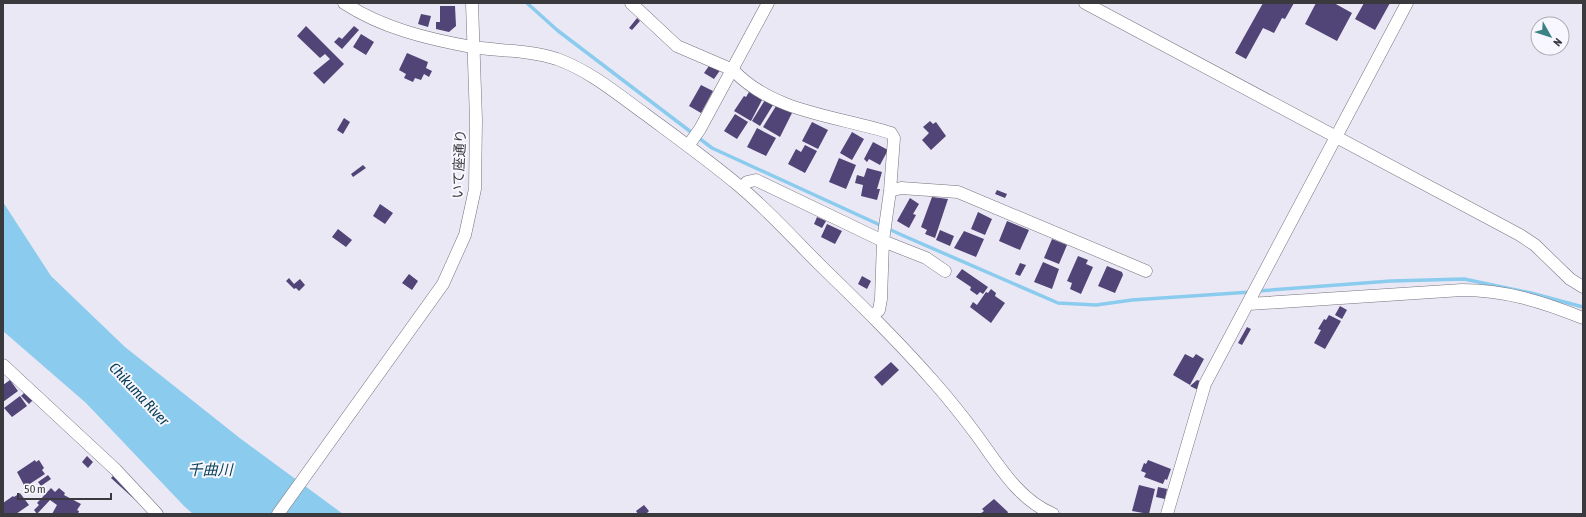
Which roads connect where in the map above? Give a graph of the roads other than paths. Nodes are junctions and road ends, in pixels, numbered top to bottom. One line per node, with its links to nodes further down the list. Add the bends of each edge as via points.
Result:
1 (344, 3): 7 (street, via 364,16 388,26)
2 (472, 3): 7 (street, いて座通り)
3 (631, 3): 8 (street, via 677,46)
4 (768, 3): 8 (street)
5 (1085, 3): 9 (street)
6 (1408, 3): 9 (street)
7 (473, 47): 10 (street, via 554,58 578,68 609,86); 22 (street, いて座通り, via 475,188 465,235 443,284)
8 (733, 70): 10 (street); 12 (street, via 751,85 788,106 891,133 895,148)
9 (1336, 136): 16 (street, via 1520,235 1535,245 1570,280); 17 (street)
10 (690, 143): 11 (street)
11 (742, 188): 13 (street, via 746,182 756,180); 18 (street)
12 (890, 191): 13 (street); 15 (street, via 901,188 958,192)
13 (884, 232): 14 (street); 18 (street, via 881,299 879,310)
14 (945, 271)
15 (1146, 271)
16 (1583, 287)
17 (1250, 301): 19 (street, via 1481,290 1539,301); 24 (street, via 1205,384)
18 (872, 316): 23 (street, via 956,408 1014,485 1034,504)
19 (1583, 318)
20 (3, 365): 21 (street, via 116,470)
21 (157, 514)
22 (278, 514)
23 (1053, 514)
24 (1167, 514)

